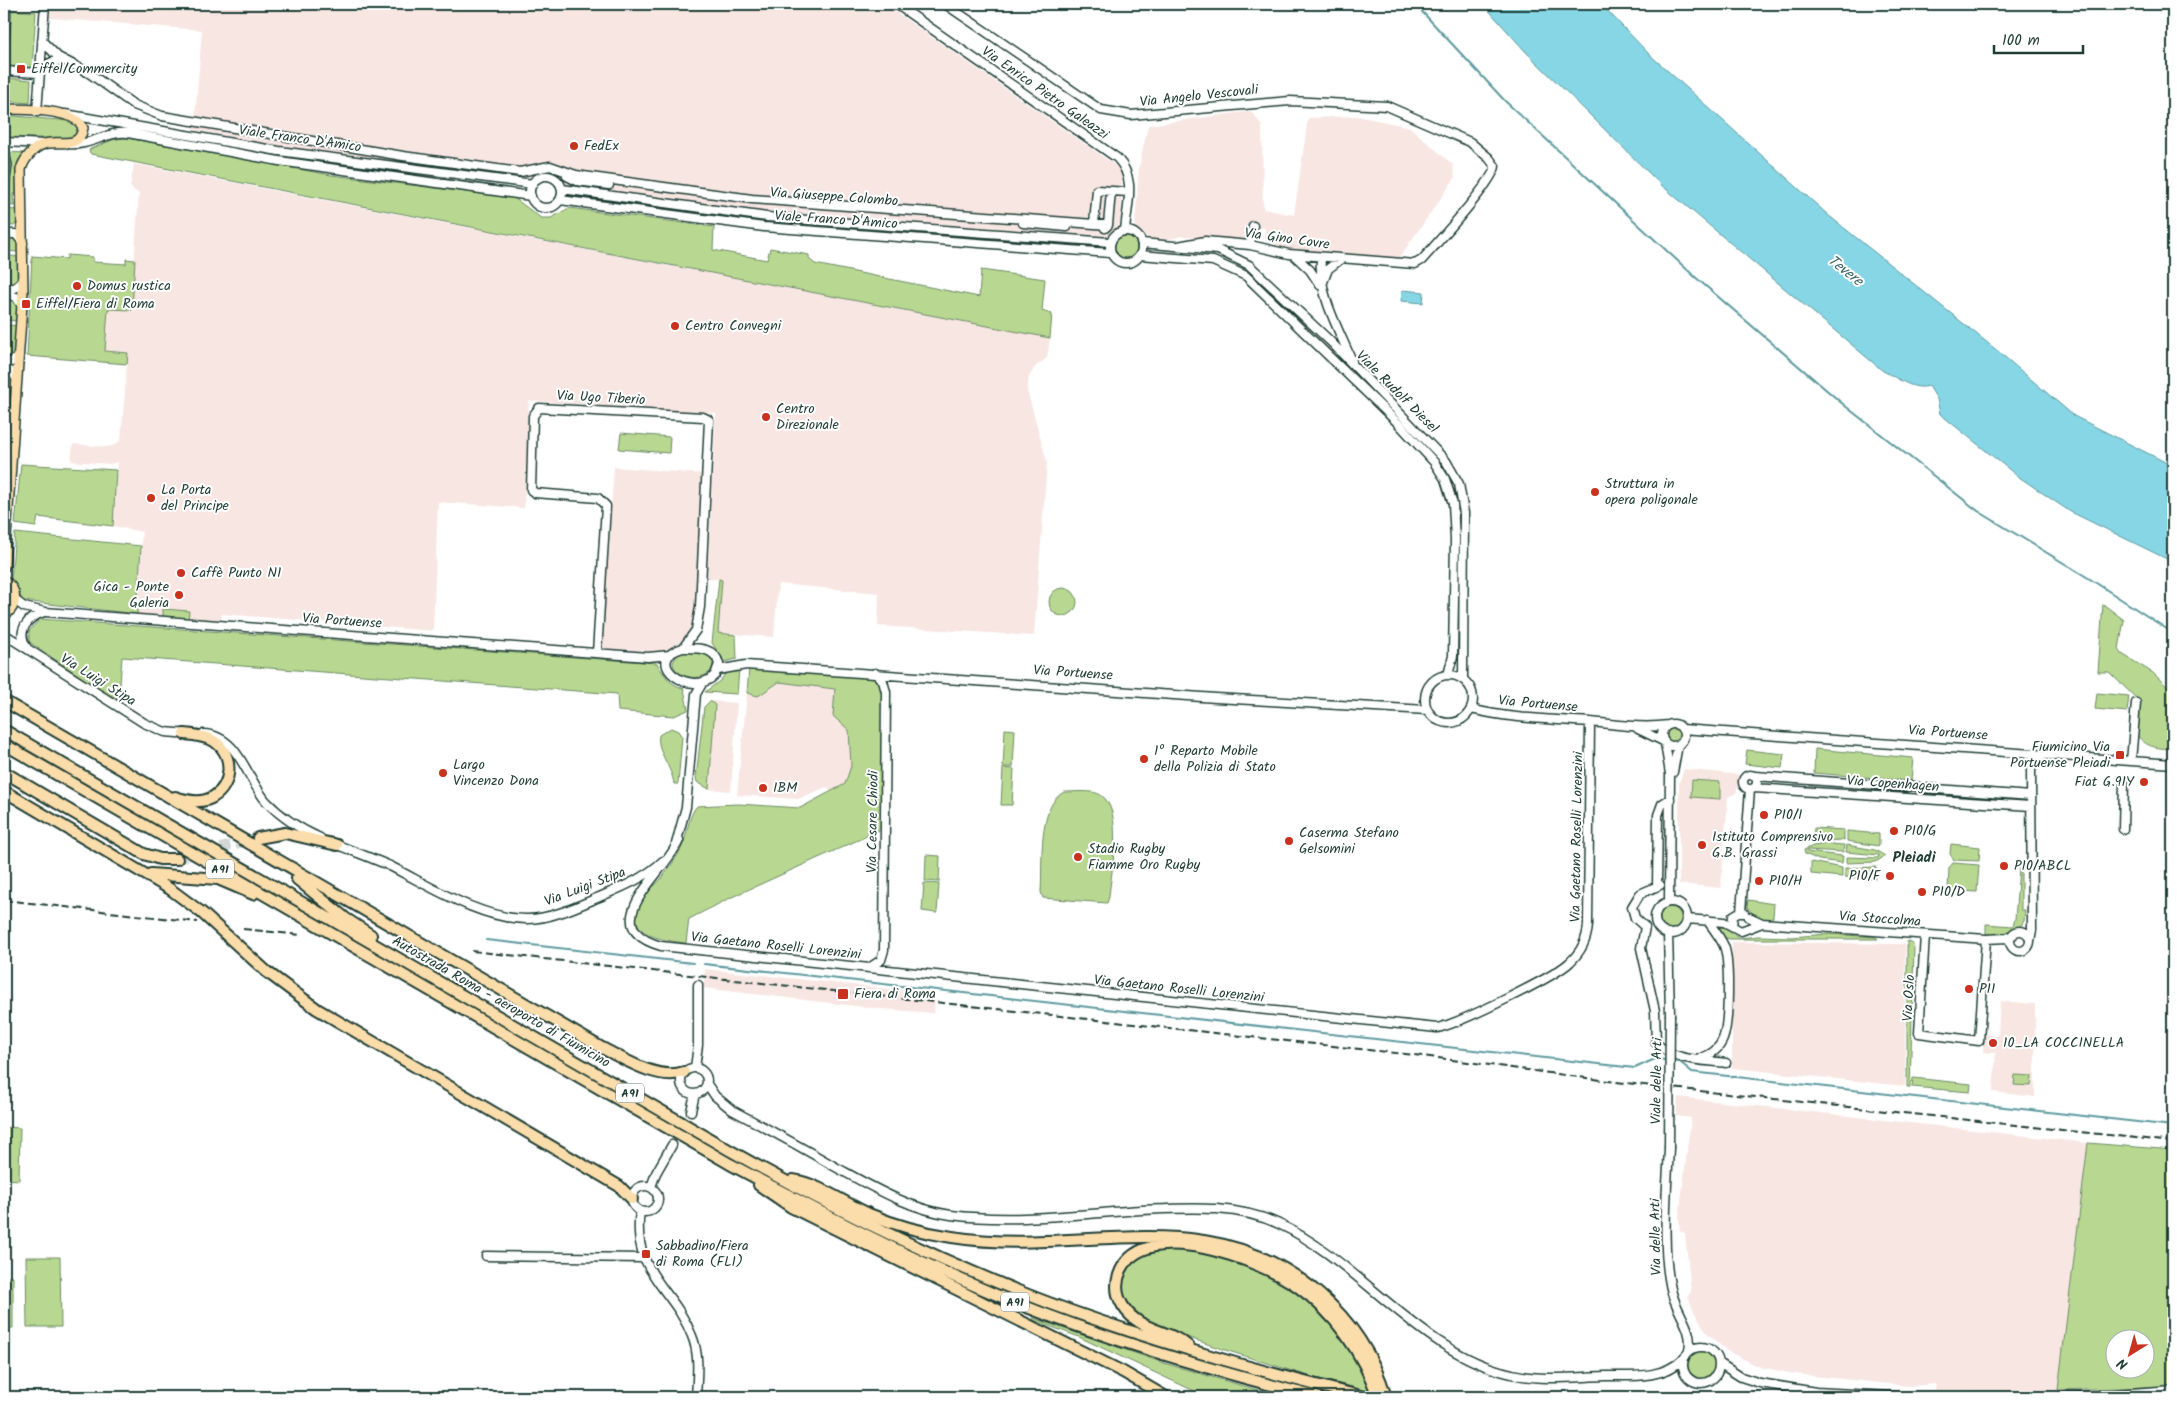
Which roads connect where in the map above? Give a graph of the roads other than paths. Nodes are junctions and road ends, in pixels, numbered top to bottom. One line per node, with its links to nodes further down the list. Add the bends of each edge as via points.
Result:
1 (6, 4): 5 (street)
2 (45, 4): 6 (street)
3 (896, 4): 22 (street, Via Enrico Pietro Galeazzi, via 1117,158 1130,176)
4 (946, 4): 42 (street, Via Angelo Vescovali, via 1085,101 1106,112 1131,115 1276,101 1387,106 1460,137 1494,164 1495,170 1420,261 1413,264)
5 (4, 36)
6 (42, 41): 7 (street, Via Giuseppe Colombo); 8 (street)
7 (64, 61): 8 (street, via 52,62); 17 (street, Via Giuseppe Colombo, via 89,73 139,108 158,115 519,172 550,166)
8 (39, 70): 9 (street); 11 (street)
9 (4, 71)
10 (4, 110): 11 (main road)
11 (37, 112): 12 (main road)
12 (64, 114): 15 (main road, via 78,119 83,128 79,138); 19 (street, Viale Franco D'Amico, via 279,151)
13 (4, 142): 14 (street)
14 (44, 144): 15 (main road); 25 (main road, via 25,160 22,167)
15 (69, 144): 23 (street, Viale Franco D'Amico, via 88,144 112,134 128,133 288,162)
16 (4, 152): 18 (main road, via 8,166)
17 (561, 171): 26 (street, Via Giuseppe Colombo, via 752,199); 27 (street, Via Giuseppe Colombo, via 578,182 764,205 1102,230)
18 (4, 184)
19 (533, 184): 20 (street, via 541,178 552,177); 23 (street)
20 (562, 189): 24 (street); 33 (street, Viale Franco D'Amico, via 759,216)
21 (1111, 192): 22 (street); 26 (street, via 1097,190); 27 (street)
22 (1128, 192): 30 (street, Via Enrico Pietro Galeazzi)
23 (531, 196): 24 (street, via 537,205 547,208)
24 (560, 200): 37 (street, Viale Franco D'Amico, via 751,226)
25 (22, 222): 29 (street, via 12,228); 32 (main road)
26 (1094, 224): 27 (street, Via Giuseppe Colombo)
27 (1108, 225)
28 (1253, 226): 35 (street)
29 (4, 227)
30 (1125, 231): 33 (street, via 1116,234); 34 (street, via 1135,234)
31 (4, 234): 32 (street, via 14,233)
32 (23, 242): 43 (main road)
33 (1110, 242): 37 (street)
34 (1142, 243): 36 (street, Viale Rudolf Diesel); 38 (street)
35 (1250, 245): 36 (street, Via Gino Covre, via 1201,241); 39 (street, Via Gino Covre)
36 (1178, 246): 50 (street, Viale Rudolf Diesel, via 1218,250 1249,265)
37 (1110, 254): 38 (street, via 1123,264 1133,262)
38 (1140, 255): 65 (street, Viale Rudolf Diesel, via 1213,261 1246,276 1434,462 1448,485 1453,512 1452,656)
39 (1294, 255): 40 (street, Via Gino Covre); 45 (street, via 1310,270)
40 (1320, 258): 41 (street, Via Gino Covre); 45 (street)
41 (1341, 259): 42 (street, Via Gino Covre); 45 (street, via 1325,273)
42 (1393, 262)
43 (23, 281): 44 (street, via 14,289); 47 (main road)
44 (4, 288)
45 (1323, 291): 50 (street)
46 (4, 293): 47 (street, via 14,296)
47 (22, 306): 48 (main road)
48 (18, 357): 49 (street); 52 (main road)
49 (4, 363)
50 (1354, 366): 66 (street, Viale Rudolf Diesel, via 1439,453 1459,484 1465,527)
51 (4, 367): 52 (street)
52 (16, 378): 53 (main road)
53 (4, 566)
54 (4, 581): 55 (main road, via 12,588)
55 (15, 600): 56 (street, Via Portuense, via 24,607); 57 (main road)
56 (46, 612): 60 (street, via 30,619 24,628 22,640); 61 (street, Via Portuense)
57 (4, 615)
58 (4, 634): 60 (street, Via Luigi Stipa)
59 (684, 648): 61 (street, Via Ugo Tiberio, via 695,634 699,621 709,420 703,417 539,408 533,416 531,490 535,494 598,498 606,506); 62 (street); 63 (street, via 713,653 718,658)
60 (28, 650): 78 (street, Via Luigi Stipa, via 144,723)
61 (597, 652): 62 (street, Via Portuense, via 648,657)
62 (670, 655): 67 (street, via 667,666 675,678)
63 (718, 670): 64 (street, Via Portuense, via 746,665); 67 (street)
64 (873, 672): 70 (street, Via Portuense); 128 (street, Via Cesare Chiodi, via 883,681 886,692 884,950 880,962)
65 (1448, 675): 66 (street); 70 (street, via 1433,680 1428,687 1425,694)
66 (1463, 679): 71 (street, via 1472,689)
67 (703, 682): 101 (street, Via Luigi Stipa, via 696,694 686,807)
68 (4, 701): 94 (highway)
69 (2136, 703): 84 (street)
70 (1427, 710): 71 (street, via 1438,721 1446,723 1461,721)
71 (1471, 710): 72 (street, Via Portuense, via 1505,717)
72 (1590, 722): 74 (street, Via Portuense); 128 (street, Via Gaetano Roselli Lorenzini, via 1588,925 1583,945 1572,961 1560,970 1445,1026 1427,1028)
73 (1669, 725): 74 (street, Via Portuense); 75 (street, via 1675,724); 79 (street, via 1662,732)
74 (1632, 727): 79 (street, Via Portuense)
75 (1682, 729): 77 (street, Via Portuense); 80 (street)
76 (4, 730): 129 (highway, Autostrada Roma - aeroporto di Fiumicino / A91)
77 (1720, 732): 80 (street, Via Portuense, via 1696,735); 82 (street, Via Portuense)
78 (184, 734): 94 (highway, via 204,737 219,745 229,763 227,780 218,793 203,800 181,799); 102 (street, Via Luigi Stipa, via 210,734 226,741 257,789 275,810 296,826)
79 (1664, 742): 80 (street, via 1671,746); 90 (street)
80 (1681, 743): 90 (street)
81 (4, 744): 108 (highway, Autostrada Roma - aeroporto di Fiumicino / A91)
82 (2012, 751): 83 (street, Via Portuense); 86 (street, via 2028,760)
83 (2047, 754): 84 (street, Via Portuense); 86 (street, via 2034,762)
84 (2131, 761): 85 (street, Via Portuense)
85 (2173, 764)
86 (2031, 770): 95 (street)
87 (4, 772): 104 (highway, via 144,854 160,859)
88 (1754, 776): 91 (street, Via Copenhagen); 92 (street, via 1757,783); 92 (street, via 1743,781 1744,786)
89 (2124, 783): 99 (street)
90 (1670, 786): 97 (street)
91 (1914, 787): 95 (street, Via Copenhagen); 96 (street, via 1907,789)
92 (1752, 788): 96 (street, Via Copenhagen); 110 (street)
93 (4, 791): 105 (highway)
94 (158, 791): 103 (highway)
95 (2030, 796): 98 (street)
96 (1912, 798): 98 (street, Via Copenhagen)
97 (1670, 799): 106 (street); 107 (street, via 1662,804 1658,815)
98 (2031, 806): 111 (street)
99 (2123, 829)
100 (258, 838): 102 (highway, via 285,833)
101 (678, 840): 102 (street, Via Luigi Stipa, via 661,862 639,879 588,902 526,919 505,917 478,908 388,865); 128 (street, Via Gaetano Roselli Lorenzini, via 670,858 633,905 633,924 644,939 666,947)
102 (337, 845)
103 (261, 852): 129 (highway, via 350,921); 134 (highway, via 619,1057 662,1074)
104 (177, 859)
105 (143, 872): 108 (highway, via 162,877 218,879); 143 (highway, via 199,910 267,972 304,1000 619,1186)
106 (1669, 884): 107 (street); 109 (street)
107 (1657, 886): 119 (street, via 1638,895 1632,907 1635,918)
108 (276, 901): 140 (highway, Autostrada Roma - aeroporto di Fiumicino / A91)
109 (1669, 902): 113 (street, via 1682,906); 117 (street, via 1657,910)
110 (1737, 914): 112 (street, Via Stoccolma); 115 (street); 118 (street)
111 (2032, 915): 122 (street, via 2027,925); 126 (street)
112 (1749, 917): 116 (street, Via Stoccolma); 120 (street)
113 (1687, 919): 114 (street); 121 (street, via 1682,929)
114 (1707, 920): 115 (street); 131 (street, via 1727,947 1726,1025 1723,1040 1711,1055)
115 (1719, 921): 118 (street)
116 (1762, 923): 120 (street, Via Stoccolma); 123 (street, Via Stoccolma)
117 (1656, 924): 119 (street); 121 (street)
118 (1732, 926): 120 (street, via 1741,932)
119 (1645, 927): 131 (street, via 1641,948 1655,1011 1656,1043 1664,1051)
120 (1749, 927)
121 (1668, 933): 139 (street, Viale delle Arti, bridge)
122 (2015, 933): 125 (street, Via Stoccolma); 126 (street, via 2027,933); 127 (street)
123 (1925, 934): 124 (street, Via Stoccolma); 124 (street, Via Oslo, via 1919,1033 1979,1041)
124 (1986, 939): 125 (street, Via Stoccolma)
125 (1998, 940): 127 (street, Via Stoccolma)
126 (2030, 941): 127 (street, via 2022,950)
127 (2012, 945)
128 (867, 968)
129 (437, 981): 141 (highway, Autostrada Roma - aeroporto di Fiumicino / A91)
130 (698, 985): 133 (street)
131 (1696, 1059): 132 (street)
132 (1726, 1063)
133 (695, 1068): 134 (street); 135 (street, via 706,1075)
134 (684, 1072): 136 (street, via 681,1085 686,1092)
135 (707, 1084): 136 (street, via 703,1091); 152 (street, via 715,1096 732,1110 875,1188 929,1211 997,1217 1197,1208 1240,1212 1273,1222 1301,1237 1442,1343 1493,1369 1536,1377 1625,1376 1667,1371)
136 (695, 1094): 137 (street)
137 (691, 1112)
138 (672, 1145): 142 (street)
139 (1669, 1148): 148 (street, Via delle Arti, via 1668,1276 1676,1306)
140 (730, 1164): 156 (highway, via 791,1207 1123,1372); 157 (highway, Autostrada Roma - aeroporto di Fiumicino / A91, via 870,1238 994,1294 1166,1356)
141 (784, 1181): 147 (highway, via 806,1184 885,1220 951,1237 1032,1242 1185,1238 1223,1243); 151 (highway, Autostrada Roma - aeroporto di Fiumicino / A91, via 892,1235 1000,1283 1078,1313)
142 (651, 1187): 143 (street, via 638,1188); 144 (street, via 657,1193 658,1205 648,1213)
143 (632, 1199): 144 (street)
144 (640, 1211): 146 (street, via 638,1232)
145 (486, 1256): 146 (street)
146 (644, 1258): 155 (street, via 692,1336 696,1354)
147 (1254, 1258): 151 (highway, via 1163,1246 1138,1253 1123,1268 1116,1288 1128,1313 1152,1330 1179,1339); 159 (highway, via 1297,1286 1332,1318 1362,1361); 160 (highway, via 1302,1280 1341,1315 1370,1358)
148 (1690, 1333): 149 (street); 150 (street)
149 (1706, 1348): 150 (street); 153 (street, via 1715,1353)
150 (1689, 1350): 152 (street)
151 (1194, 1351): 158 (highway, Autostrada Roma - aeroporto di Fiumicino / A91)
152 (1683, 1359): 153 (street, via 1686,1376 1702,1384 1717,1375)
153 (1719, 1363): 161 (street, via 1741,1377 1760,1383 1816,1392)
154 (2173, 1390): 163 (street)
155 (696, 1397)
156 (1166, 1397)
157 (1317, 1397)
158 (1364, 1397)
159 (1378, 1397)
160 (1386, 1397)
161 (1910, 1397)
162 (1974, 1397): 163 (street)
163 (2074, 1397)

